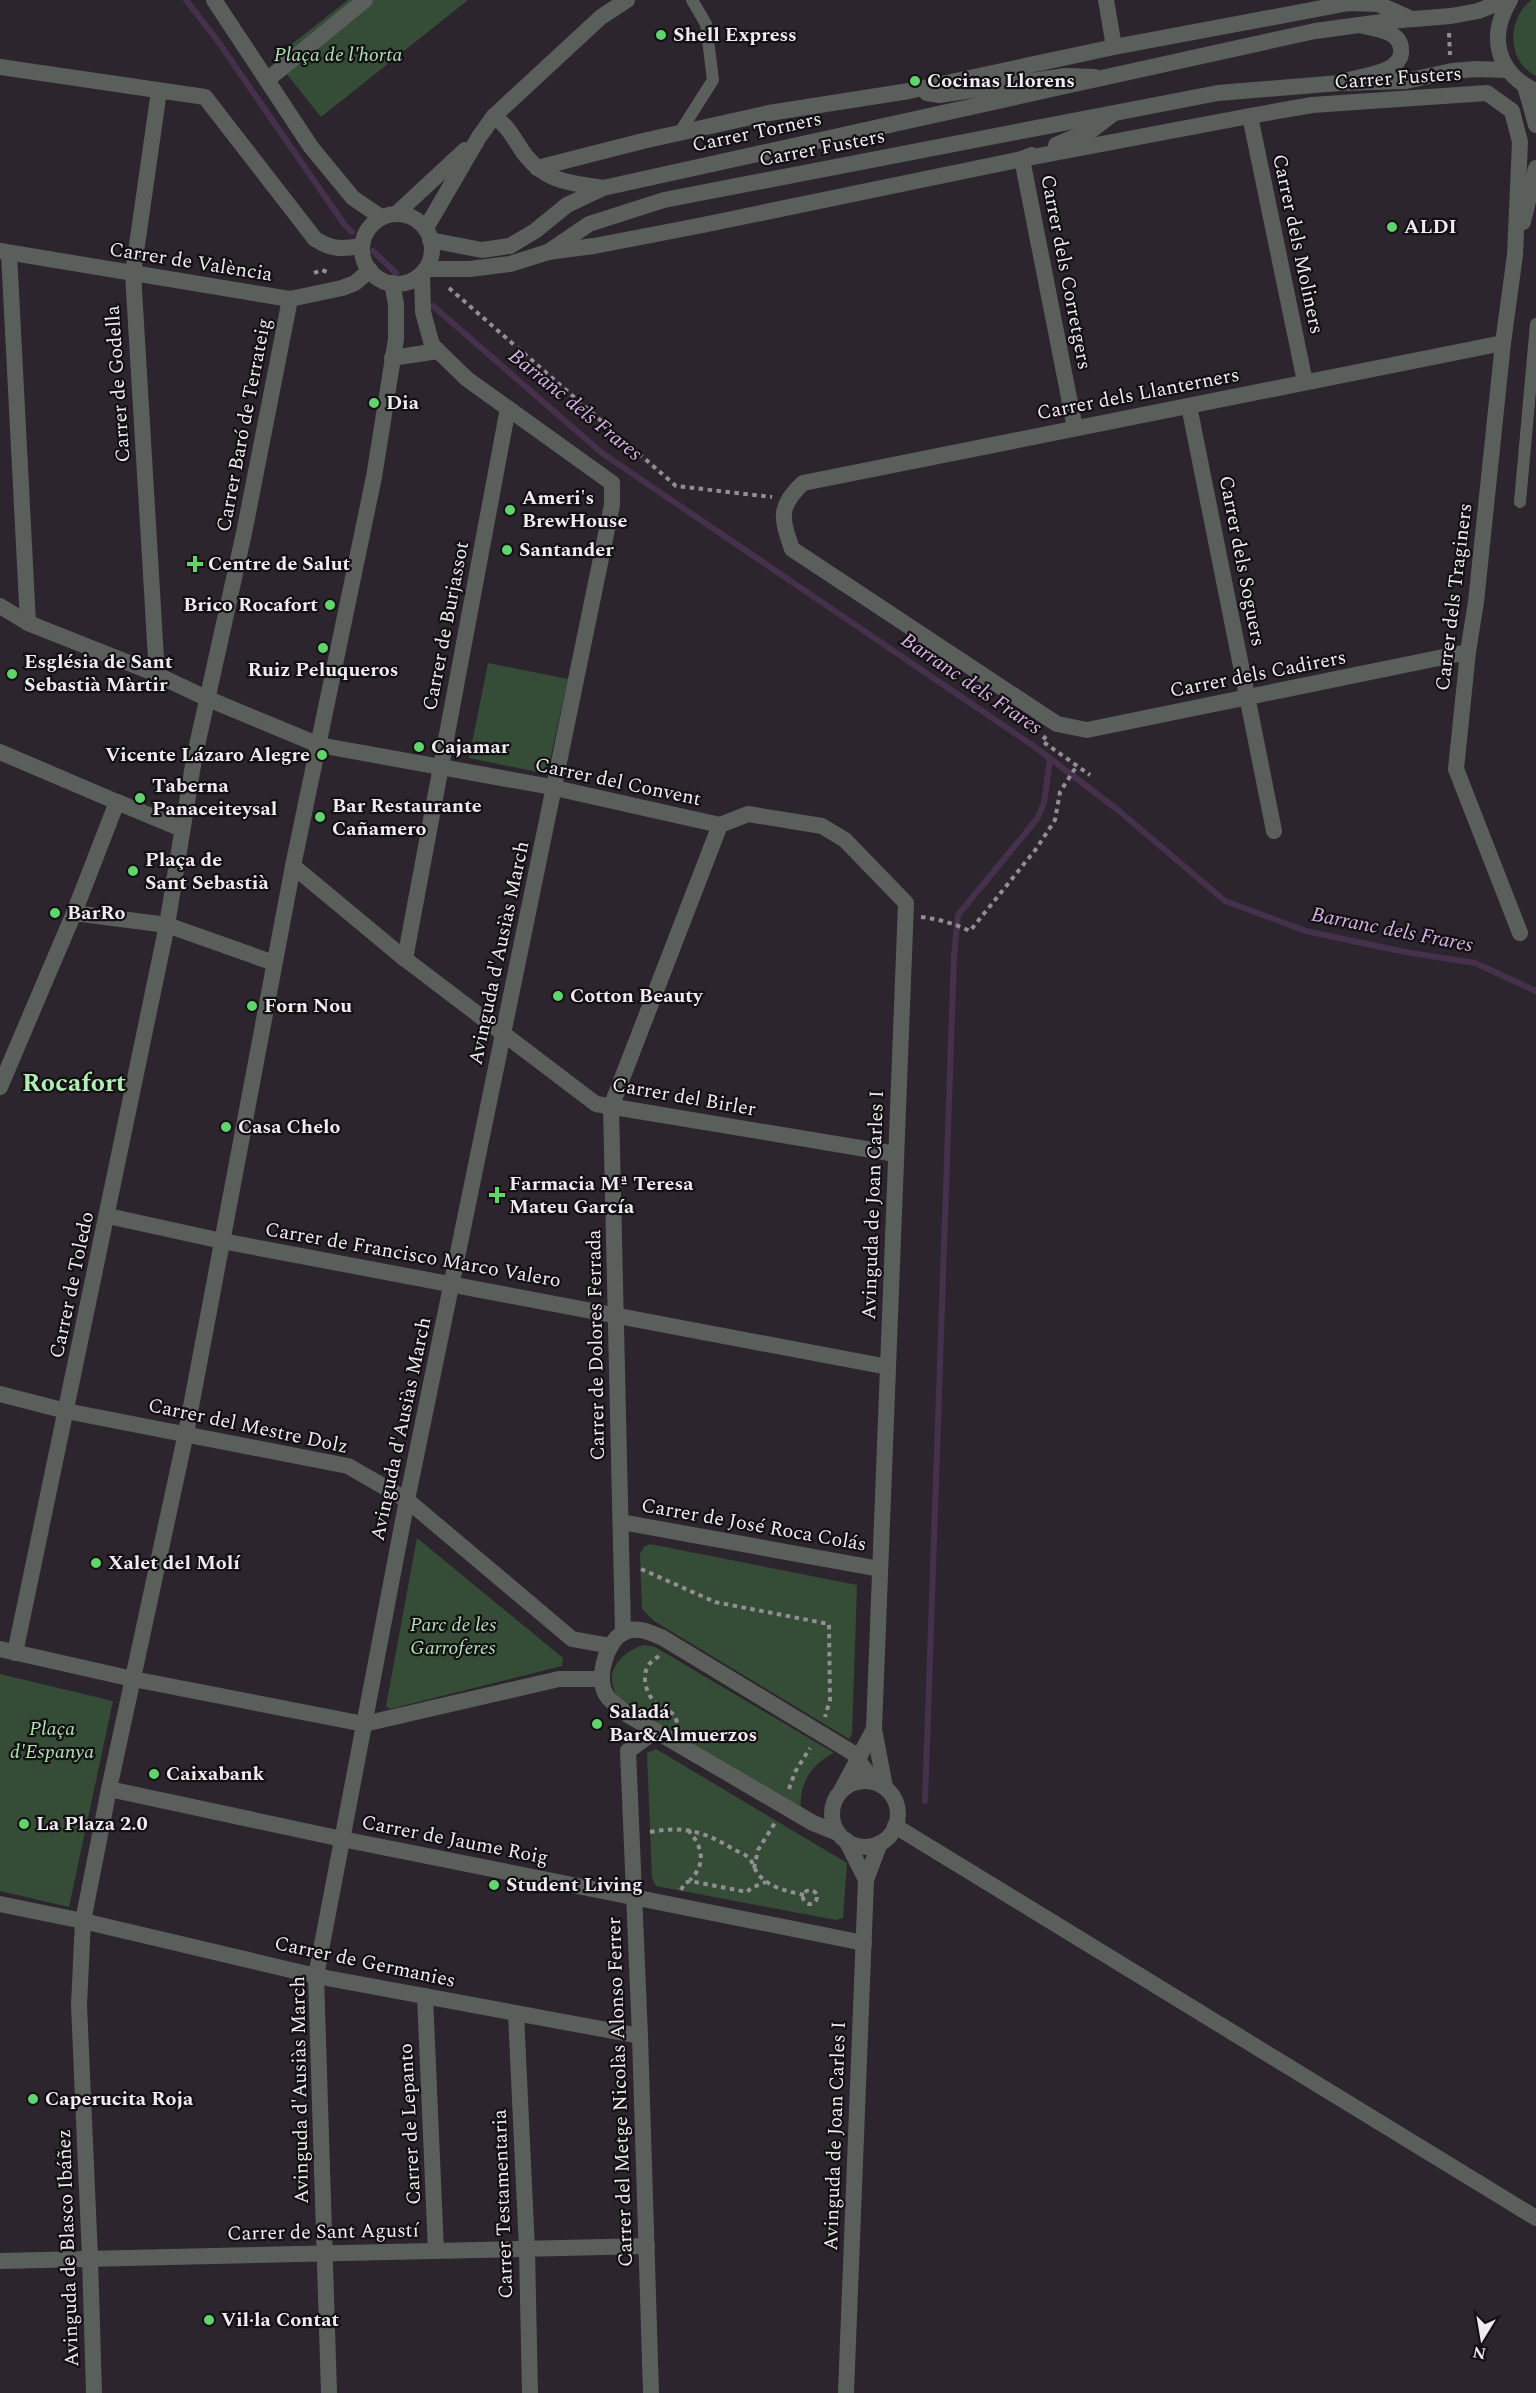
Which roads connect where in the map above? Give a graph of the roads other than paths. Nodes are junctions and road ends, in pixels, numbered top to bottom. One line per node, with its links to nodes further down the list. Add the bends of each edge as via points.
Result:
1 (214, 0): 14 (street)
2 (365, 0): 14 (street)
3 (627, 0): 22 (street, via 601,17)
4 (692, 0): 25 (lane, via 706,24 713,80)
5 (1106, 0): 10 (street)
6 (1508, 0): 8 (street, Carrer Fusters, via 1478,11); 12 (street, via 1497,33 1499,52)
7 (1379, 2): 8 (street, Carrer Fusters); 10 (street, Carrer Fusters, via 1349,3)
8 (1412, 19): 9 (street, Carrer Fusters)
9 (1359, 25): 13 (street, Carrer Fusters, via 1315,31); 16 (street, Carrer Fusters, via 1394,35 1400,42 1400,60 1393,67)
10 (1114, 47): 19 (street, Carrer Fusters)
11 (0, 67): 18 (street)
12 (1508, 70): 15 (street, Carrer Fusters, via 1452,71); 17 (street)
13 (1107, 77): 19 (street, Carrer Fusters, via 1065,76 939,95); 30 (street, Carrer Torners)
14 (267, 80): 31 (street, via 311,147 353,198)
15 (1406, 81): 16 (street, Carrer Fusters); 20 (street, Carrer Fusters)
16 (1340, 83): 21 (street, Carrer Fusters, via 1218,93)
17 (1530, 89): 24 (street)
18 (159, 91): 33 (street, via 205,97 315,239 328,247); 39 (street, Carrer de Godella)
19 (909, 91): 25 (street, Carrer Fusters, via 769,113)
20 (1312, 105): 23 (street, Carrer Fusters); 36 (street, Carrer Fusters, via 1487,93 1512,111 1520,142)
21 (1113, 114): 27 (street, Carrer Fusters, via 1092,130); 35 (street, Carrer Fusters, via 664,200 589,224)
22 (494, 116): 26 (street); 28 (street, via 508,127)
23 (1250, 116): 27 (street, Carrer Fusters); 47 (street, Carrer dels Moliners)
24 (1536, 125)
25 (680, 132): 28 (street, Carrer Fusters)
26 (479, 137): 31 (street); 32 (street)
27 (1022, 159): 35 (street, Carrer Fusters, via 698,226); 50 (street, Carrer dels Corretgers)
28 (537, 168): 30 (street, via 558,181)
29 (1536, 168): 36 (street)
30 (603, 188): 32 (street, Carrer Torners, via 567,205 510,246 482,250)
31 (388, 216): 32 (street, via 402,214 418,220); 33 (street, via 372,224)
32 (428, 234): 38 (street, via 432,252)
33 (362, 246): 37 (street, via 364,262)
34 (5, 252): 39 (street, Carrer de València); 46 (street)
35 (548, 252): 38 (street, Carrer Fusters, via 510,264)
36 (1515, 255): 43 (street, Carrer dels Traginers)
37 (370, 270): 40 (street, via 374,276); 41 (street, Carrer de València, via 355,283)
38 (424, 271): 40 (street, via 412,281); 44 (street, via 423,312 432,345)
39 (133, 273): 41 (street, Carrer de València); 55 (street, Carrer de Godella)
40 (392, 283): 45 (street, via 396,304)
41 (290, 299): 56 (street, Carrer Baró de Terrateig, via 244,534)
42 (1536, 324): 51 (lane)
43 (1503, 343): 47 (street, Carrer dels Llanterners); 54 (street, Carrer dels Traginers)
44 (438, 351): 45 (street); 49 (street, via 467,379)
45 (392, 358): 59 (street, via 374,477)
46 (7, 380): 53 (street)
47 (1305, 382): 48 (street, Carrer dels Llanterners)
48 (1189, 406): 50 (street, Carrer dels Llanterners); 57 (street, Carrer dels Soguers)
49 (508, 408): 61 (street, Carrer de Burjassot); 62 (street, Avinguda d'Ausiàs March, via 612,483 612,504)
50 (1075, 428): 58 (street, Carrer dels Llanterners, via 803,483 787,499 783,525 792,549)
51 (1520, 502)
52 (0, 606): 53 (street, Carrer del Convent)
53 (28, 623): 55 (street, Carrer del Convent)
54 (1468, 652): 57 (street, Carrer dels Cadirers); 70 (street, Carrer dels Traginers, via 1456,769)
55 (157, 675): 56 (street, Carrer del Convent)
56 (206, 698): 59 (street, Carrer del Convent); 65 (street, Carrer Baró de Terrateig)
57 (1248, 698): 58 (street, Carrer dels Cadirers, via 1086,730); 66 (street, Carrer dels Soguers)
58 (1057, 724)
59 (319, 745): 61 (street, Carrer del Convent); 67 (street)
60 (0, 752): 63 (street)
61 (441, 769): 62 (street, Carrer del Convent); 71 (street, Carrer de Burjassot)
62 (555, 789): 64 (street, Carrer del Convent); 73 (street, Avinguda d'Ausiàs March)
63 (117, 802): 65 (street); 68 (street)
64 (720, 825): 75 (street, Carrer de Dolores Ferrada); 76 (street, Avinguda de Joan Carles I, via 748,814 822,826 845,840 906,903)
65 (182, 829): 69 (street)
66 (1274, 831)
67 (293, 866): 71 (street, Carrer del Birler); 72 (street)
68 (74, 913): 69 (street); 74 (street)
69 (167, 925): 72 (street); 77 (street, Carrer de Toledo)
70 (1520, 933)
71 (405, 959): 73 (street, Carrer del Birler)
72 (274, 963): 78 (street)
73 (504, 1034): 75 (street, Carrer del Birler, via 596,1104); 79 (street, Avinguda d'Ausiàs March)
74 (0, 1087)
75 (611, 1107): 76 (street, Carrer del Birler); 80 (street, Carrer de Dolores Ferrada)
76 (896, 1154): 81 (street, Avinguda de Joan Carles I)
77 (108, 1216): 78 (street, Carrer de Francisco Marco Valero); 83 (street, Carrer de Toledo)
78 (222, 1241): 79 (street, Carrer de Francisco Marco Valero); 84 (street)
79 (452, 1284): 80 (street, Carrer de Francisco Marco Valero); 85 (street, Avinguda d'Ausiàs March)
80 (616, 1314): 81 (street, Carrer de Francisco Marco Valero); 86 (street, Carrer de Dolores Ferrada)
81 (888, 1367): 87 (street, Avinguda de Joan Carles I)
82 (0, 1394): 83 (street, Carrer del Mestre Dolz)
83 (66, 1411): 84 (street, Carrer del Mestre Dolz); 90 (street, Carrer de Toledo)
84 (186, 1434): 85 (street, Carrer del Mestre Dolz, via 348,1466); 91 (street)
85 (407, 1500): 89 (street, Carrer del Mestre Dolz, via 572,1639); 93 (street, Avinguda d'Ausiàs March)
86 (621, 1522): 87 (street, Carrer de José Roca Colás); 88 (street, Carrer de Dolores Ferrada)
87 (880, 1569): 94 (street, Avinguda de Joan Carles I)
88 (623, 1633): 89 (street); 96 (street, via 640,1629 663,1638)
89 (611, 1646): 92 (street)
90 (7, 1651): 91 (street)
91 (133, 1679): 93 (street); 98 (street)
92 (602, 1679): 93 (street, via 559,1679); 95 (street, via 606,1695 628,1715)
93 (364, 1724): 102 (street, Avinguda d'Ausiàs March)
94 (874, 1728): 96 (street, Avinguda de Joan Carles I); 97 (street, Avinguda de Joan Carles I)
95 (655, 1731): 101 (street, via 784,1807); 105 (street, Carrer del Metge Nicolàs Alonso Ferrer, via 628,1751)
96 (858, 1758): 97 (street); 99 (street, Avinguda de Joan Carles I)
97 (880, 1784): 99 (street, via 866,1780); 100 (street, via 890,1791 898,1808)
98 (109, 1789): 102 (street, Carrer de Jaume Roig); 107 (street)
99 (842, 1791): 101 (street, via 833,1807 833,1819)
100 (895, 1826): 103 (street, via 892,1834); 113 (street)
101 (842, 1836): 103 (street, via 856,1845); 104 (street, Avinguda de Joan Carles I)
102 (342, 1839): 105 (street, Carrer de Jaume Roig); 109 (street, Avinguda d'Ausiàs March)
103 (880, 1843): 104 (street, Avinguda de Joan Carles I)
104 (866, 1880): 108 (street, Avinguda de Joan Carles I)
105 (634, 1896): 108 (street, Carrer de Jaume Roig); 112 (street, Carrer del Metge Nicolàs Alonso Ferrer)
106 (0, 1904): 107 (street)
107 (83, 1921): 109 (street, Carrer de Germanies); 118 (street, Avinguda de Blasco Ibáñez, via 79,2005)
108 (864, 1943): 124 (street, Avinguda de Joan Carles I)
109 (316, 1976): 110 (street, Carrer de Germanies); 117 (street, Avinguda d'Ausiàs March)
110 (425, 1996): 111 (street, Carrer de Germanies); 116 (street, Carrer de Lepanto)
111 (516, 2013): 112 (street, Carrer de Germanies); 115 (street, Carrer Testamentaria)
112 (640, 2036): 114 (street, Carrer del Metge Nicolàs Alonso Ferrer)
113 (1536, 2217)
114 (646, 2246): 115 (street, Carrer de Sant Agustí); 123 (street, Carrer del Metge Nicolàs Alonso Ferrer)
115 (527, 2250): 116 (street, Carrer de Sant Agustí); 122 (street, Carrer Testamentaria)
116 (436, 2251): 117 (street, Carrer de Sant Agustí)
117 (325, 2255): 118 (street, Carrer de Sant Agustí); 121 (street, Avinguda d'Ausiàs March)
118 (90, 2258): 119 (street, Carrer de Sant Agustí); 120 (street, Avinguda de Blasco Ibáñez)
119 (0, 2261)
120 (94, 2393)
121 (329, 2393)
122 (530, 2393)
123 (651, 2393)
124 (846, 2393)

